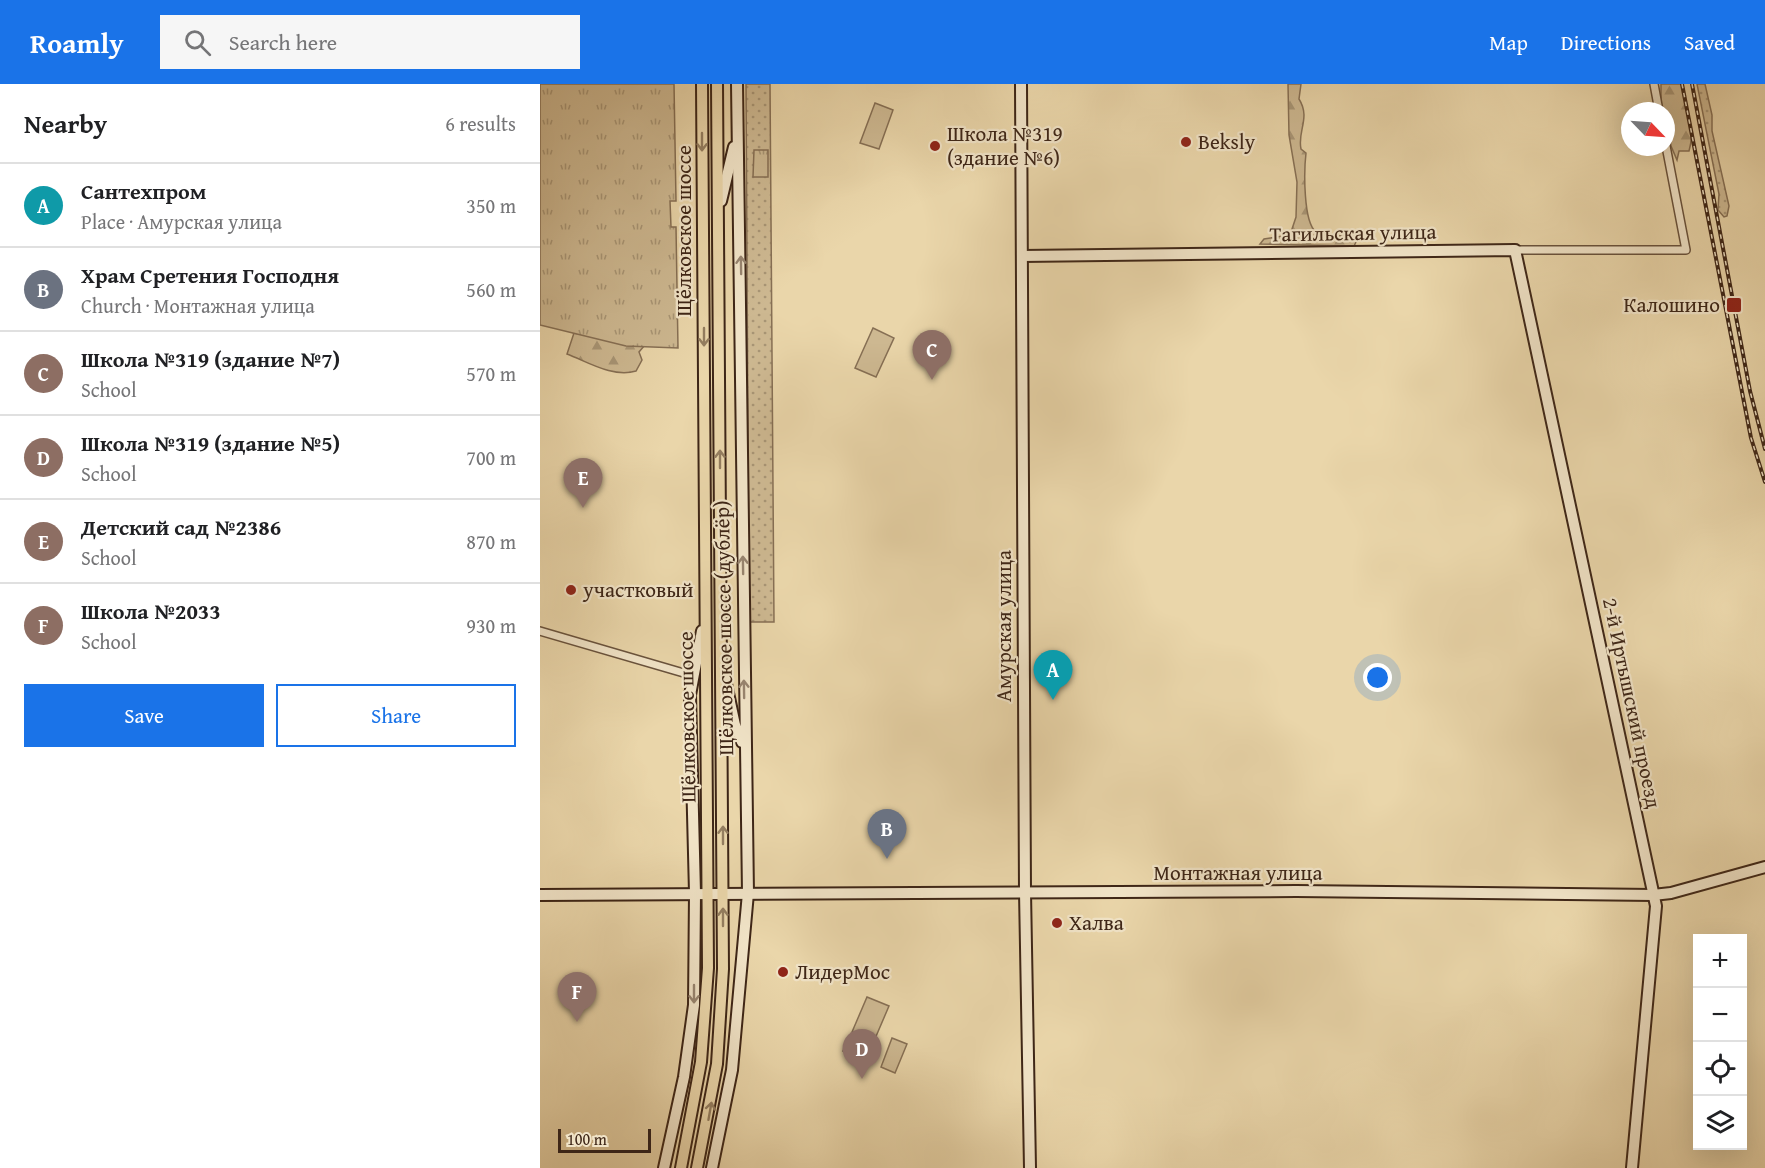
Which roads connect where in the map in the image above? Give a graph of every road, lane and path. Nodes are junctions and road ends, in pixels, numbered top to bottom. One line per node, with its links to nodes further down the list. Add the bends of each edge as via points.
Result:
1 (702, 84): 12 (main road, Щёлковское шоссе, one-way to 12)
2 (717, 84): 9 (main road, Щёлковское шоссе)
3 (737, 84): 7 (street, Щёлковское шоссе (дублёр))
4 (1021, 84): 11 (street, Амурская улица)
5 (1654, 84): 6 (street)
6 (1657, 102)
7 (738, 126): 9 (street); 16 (street, Щёлковское шоссе (дублёр), one-way to 7)
8 (1668, 156): 10 (street, Тагильская улица, via 1686,250)
9 (718, 218): 14 (main road, Щёлковское шоссе, one-way to 9)
10 (1515, 250): 11 (street, Тагильская улица); 24 (street, 2-й Иртышский проезд)
11 (1022, 256): 18 (street, Амурская улица)
12 (706, 604): 15 (street, Щёлковское шоссе (дублёр)); 20 (main road, Щёлковское шоссе)
13 (540, 631): 15 (street)
14 (722, 664): 16 (street, via 735,725); 21 (main road, Щёлковское шоссе, one-way to 14)
15 (694, 676): 19 (street, Щёлковское шоссе (дублёр), via 690,694)
16 (745, 747): 22 (street, Щёлковское шоссе (дублёр))
17 (1765, 867): 24 (street, Монтажная улица)
18 (1025, 892): 22 (street, Монтажная улица); 24 (street, Монтажная улица); 31 (street, Амурская улица)
19 (695, 893): 20 (street, Монтажная улица); 23 (street, Монтажная улица); 26 (street, Щёлковское шоссе (дублёр), one-way to 26, via 694,1005)
20 (708, 893): 21 (street, Монтажная улица); 25 (main road, Щёлковское шоссе, via 706,1018)
21 (723, 893): 22 (street, Монтажная улица); 29 (main road, Щёлковское шоссе, one-way to 21, via 722,1022)
22 (748, 893): 30 (street, Щёлковское шоссе (дублёр), via 732,1070)
23 (540, 895)
24 (1653, 895): 32 (street, 2-й Иртышский проезд, via 1656,906)
25 (701, 1062): 26 (street); 28 (main road, Щёлковское шоссе)
26 (677, 1111): 27 (street, Щёлковское шоссе (дублёр))
27 (664, 1168)
28 (681, 1168)
29 (698, 1168)
30 (712, 1168)
31 (1030, 1168)
32 (1632, 1168)

